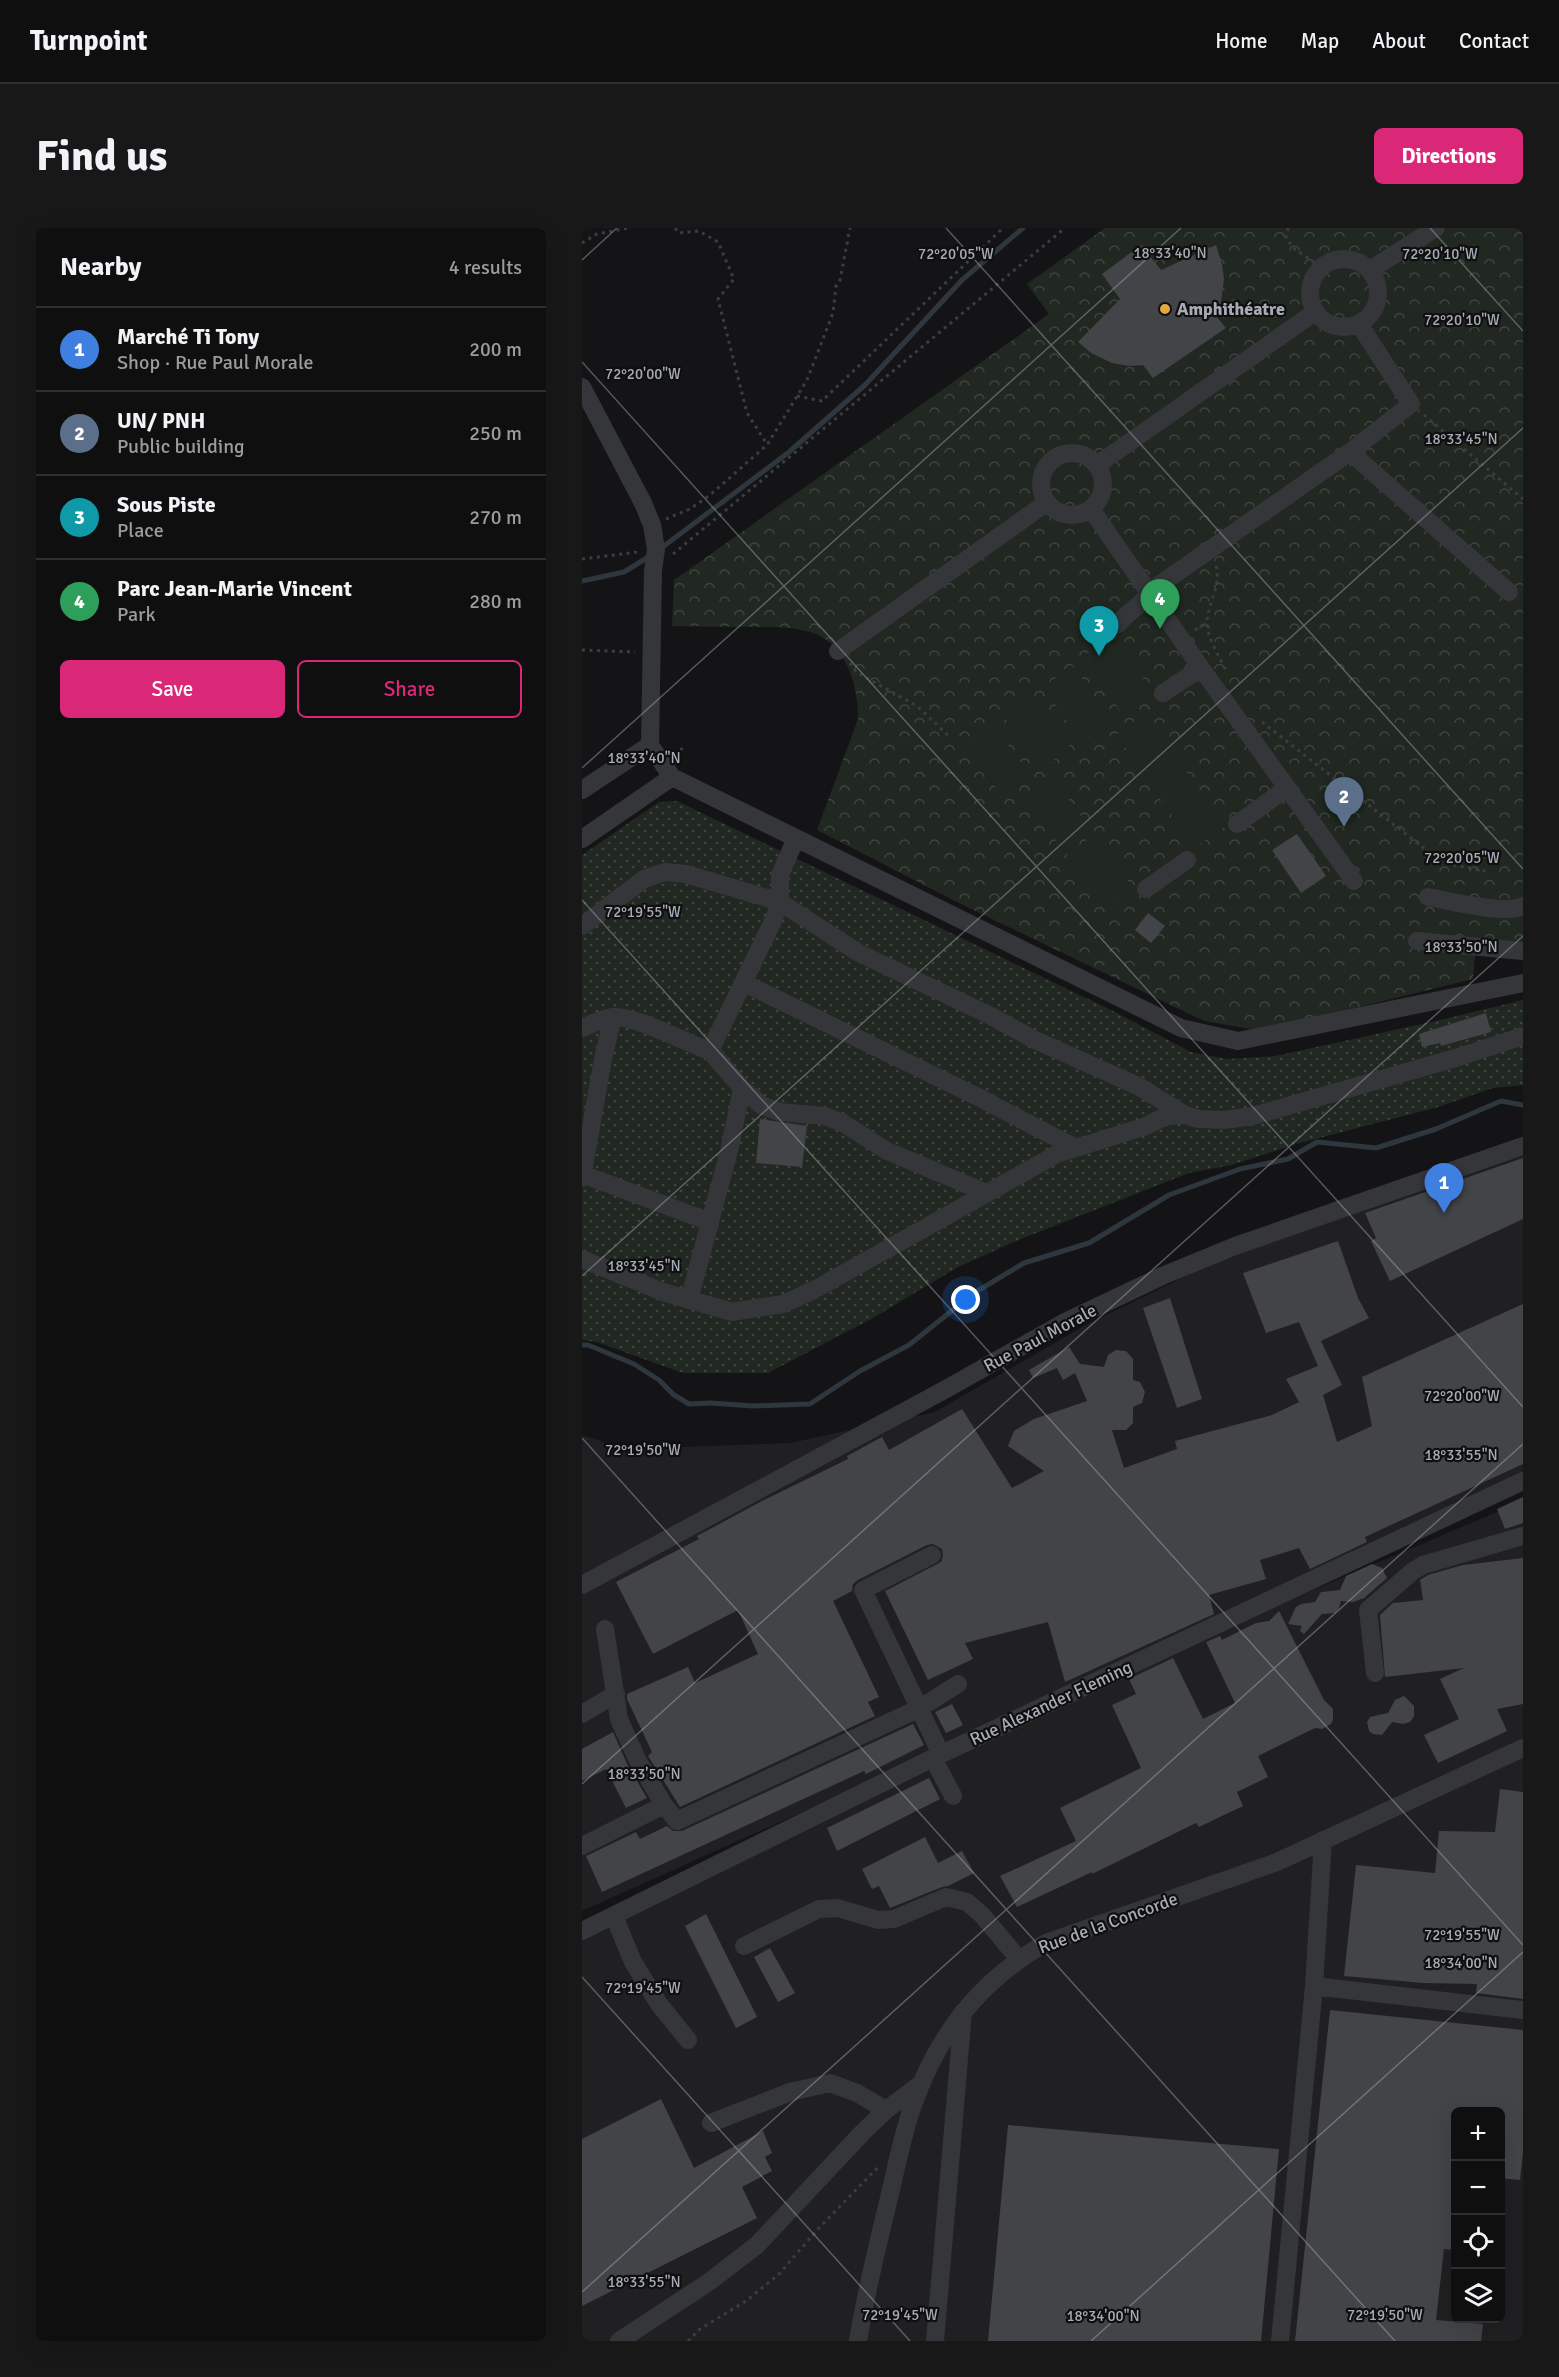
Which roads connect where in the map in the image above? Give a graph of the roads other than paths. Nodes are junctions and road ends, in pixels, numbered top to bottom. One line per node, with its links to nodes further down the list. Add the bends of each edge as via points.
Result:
1 (1436, 228): 2 (street)
2 (1370, 270): 3 (street, via 1354,260 1335,260 1321,267 1311,286); 4 (street, via 1377,284 1377,300 1371,314)
3 (1315, 312): 4 (street, via 1339,327); 7 (street)
4 (1359, 324): 6 (street, via 1411,404)
5 (582, 387): 16 (street, via 643,503 656,546)
6 (1350, 452): 10 (street); 11 (street)
7 (1097, 465): 8 (street, via 1076,453 1053,459 1040,480); 9 (street, via 1103,489)
8 (1046, 503): 9 (street, via 1059,513 1075,515); 13 (street)
9 (1091, 509): 10 (street)
10 (1149, 592): 12 (street, via 1144,602); 14 (street)
11 (1509, 592)
12 (1118, 624)
13 (839, 650)
14 (1201, 668): 15 (street); 18 (street)
15 (1163, 693)
16 (650, 745): 17 (street); 19 (street)
17 (672, 777): 21 (street); 22 (street)
18 (1287, 788): 20 (street); 24 (street)
19 (582, 790)
20 (1237, 824)
21 (796, 838): 27 (street, via 780,875); 33 (street, via 1181,1028 1238,1041)
22 (582, 839)
23 (1187, 860): 25 (street)
24 (1354, 880)
25 (1146, 889)
26 (1428, 897): 28 (street, via 1516,909)
27 (780, 902): 29 (street, via 686,874 665,872 644,879); 32 (street); 39 (street, via 859,953 1140,1087)
28 (1523, 906)
29 (582, 926)
30 (1417, 941): 31 (street)
31 (1523, 951)
32 (744, 983): 37 (street); 41 (street)
33 (1523, 983)
34 (613, 1017): 35 (street); 37 (street, via 634,1019); 42 (street)
35 (582, 1028)
36 (1523, 1036): 39 (street, via 1253,1116 1224,1120)
37 (710, 1051): 38 (street)
38 (742, 1088): 43 (street, via 760,1105 780,1112 825,1116 887,1151); 44 (street)
39 (1185, 1115): 41 (street, via 1166,1116)
40 (1523, 1146): 50 (street, Rue Paul Morale, via 1235,1246 1162,1276 1063,1323)
41 (1076, 1148): 43 (street, via 1057,1154)
42 (582, 1175): 44 (street)
43 (987, 1193): 46 (street, via 783,1304 732,1312)
44 (710, 1222): 46 (street)
45 (582, 1259): 46 (street)
46 (689, 1300)
47 (1523, 1481): 58 (street, Rue Alexander Fleming)
48 (1523, 1536): 52 (street, via 1423,1565 1368,1610)
49 (932, 1555): 55 (street, via 863,1590)
50 (582, 1586)
51 (605, 1629): 54 (street)
52 (1375, 1673)
53 (958, 1684): 55 (street)
54 (616, 1694): 56 (street); 60 (street, via 619,1719)
55 (920, 1708): 58 (street); 60 (street, via 677,1821)
56 (582, 1714)
57 (1523, 1748): 61 (street, Rue de la Concorde)
58 (937, 1756): 59 (street); 63 (street, Rue Alexander Fleming)
59 (953, 1796)
60 (664, 1805): 62 (street)
61 (1323, 1840): 66 (street, Rue de la Concorde, via 1278,1862 1046,1943); 67 (street)
62 (582, 1846)
63 (614, 1916): 64 (street, Rue Alexander Fleming); 70 (street, via 633,1962)
64 (582, 1931)
65 (744, 1946): 66 (street, via 819,1909 838,1908 878,1920 894,1919 946,1897 967,1902)
66 (1018, 1959): 68 (street, Rue de la Concorde)
67 (1314, 1986): 69 (street); 77 (street)
68 (963, 2010): 71 (street, Rue de la Concorde); 76 (street)
69 (1523, 2010)
70 (688, 2040)
71 (923, 2082): 72 (street); 75 (street, Rue de la Concorde, via 913,2106 868,2281)
72 (886, 2110): 73 (street, via 830,2083 790,2092); 74 (street, via 757,2245)
73 (711, 2123)
74 (619, 2341)
75 (858, 2341)
76 (935, 2341)
77 (1280, 2341)

